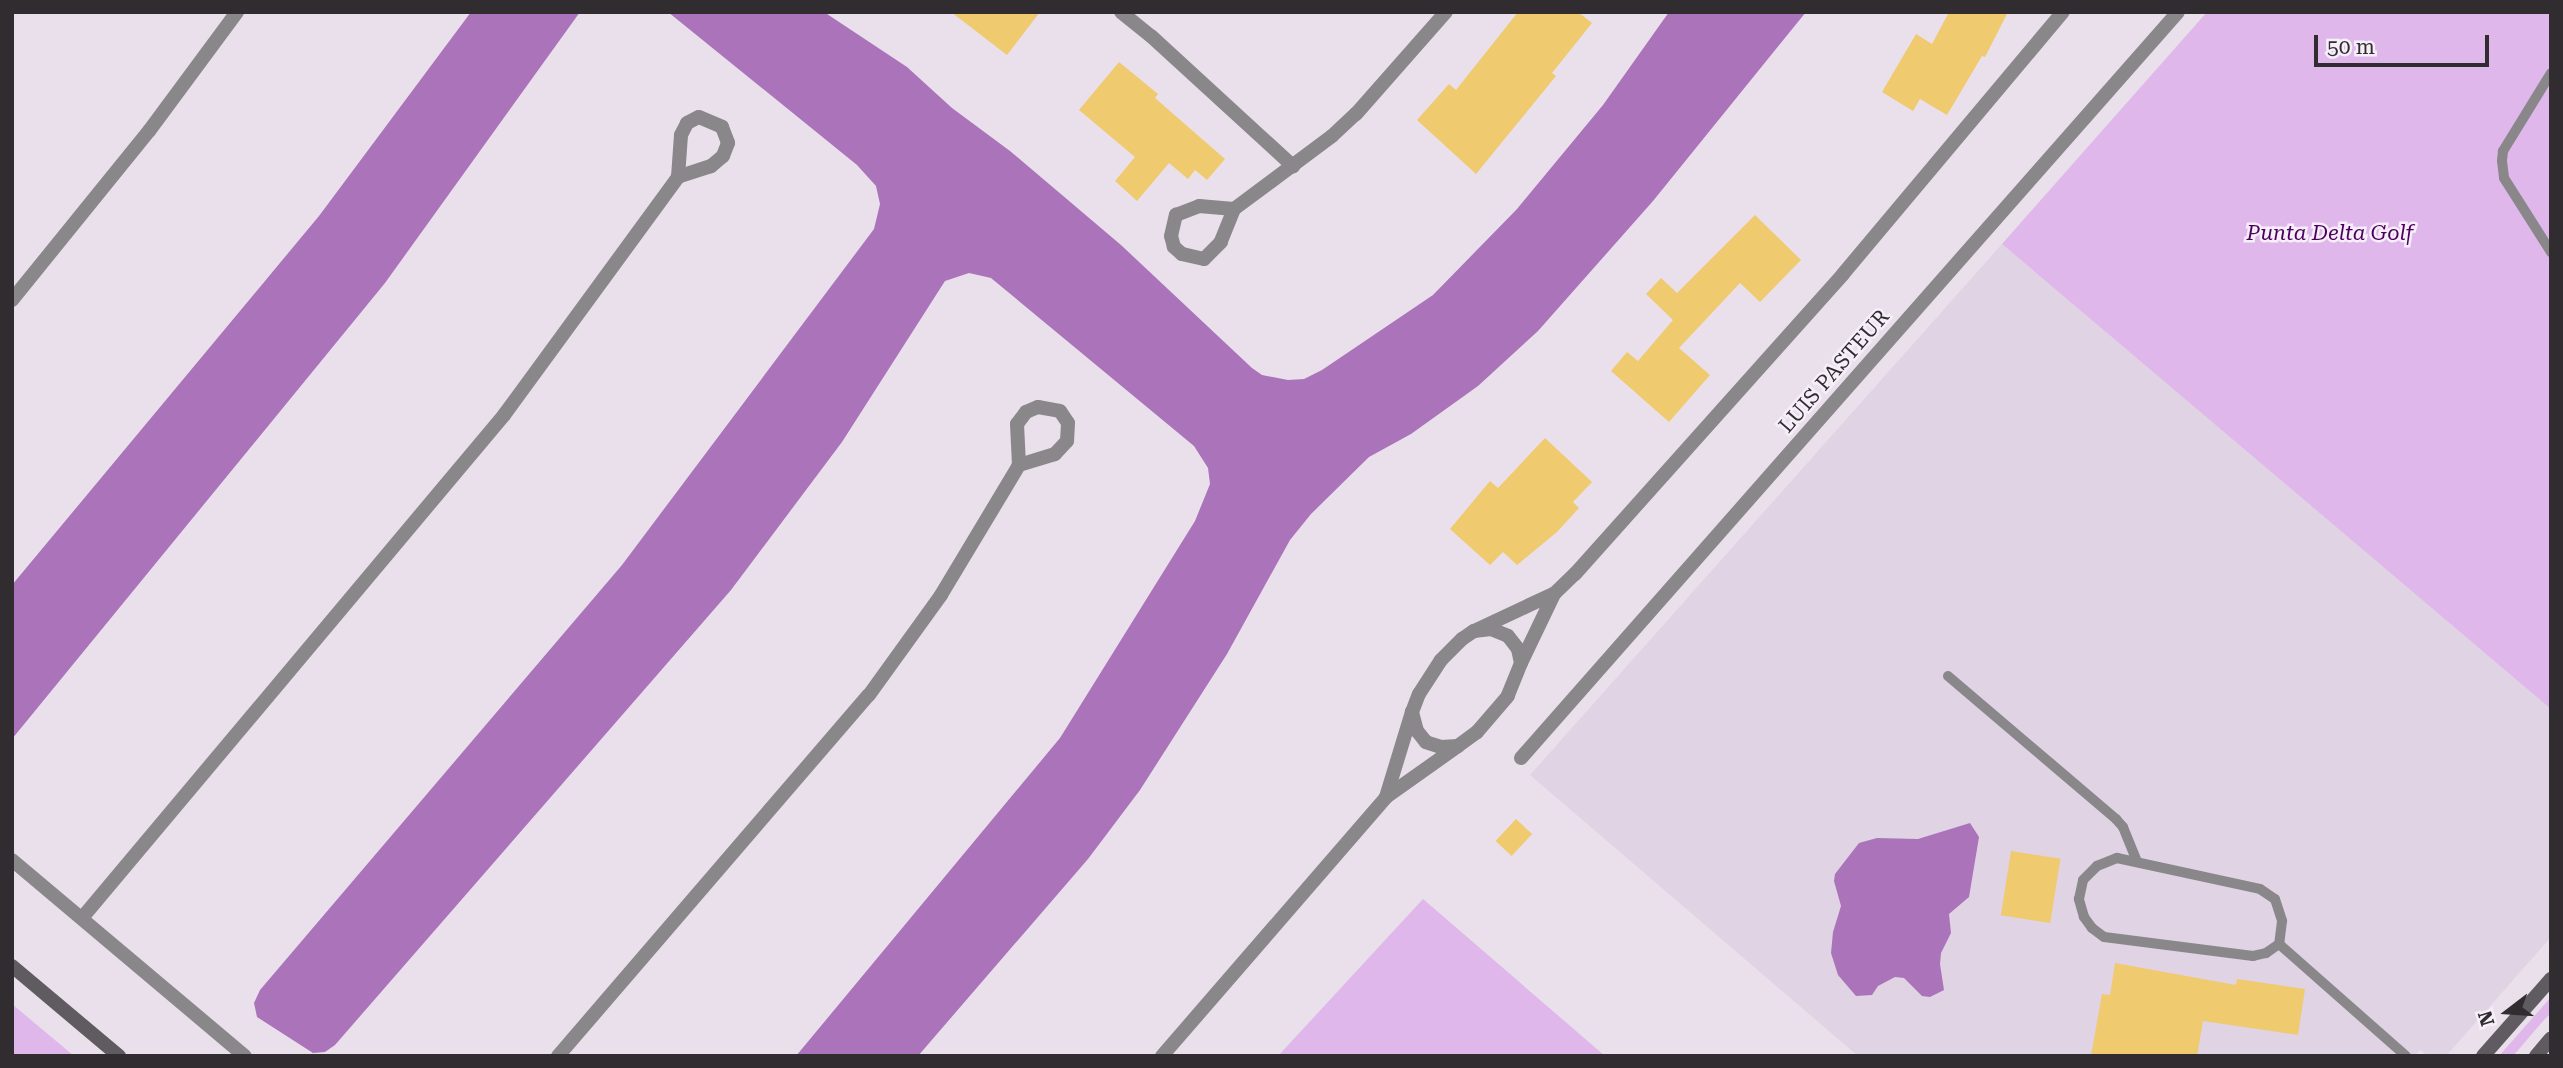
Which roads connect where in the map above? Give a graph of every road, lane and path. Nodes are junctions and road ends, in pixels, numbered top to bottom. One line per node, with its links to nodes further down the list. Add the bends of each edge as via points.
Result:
1 (237, 12): 11 (street, via 149,131)
2 (1121, 12): 7 (street)
3 (1446, 12): 7 (street, via 1356,114)
4 (2063, 12): 13 (street, via 1843,274)
5 (2178, 12): 19 (street, LUIS PASTEUR)
6 (2551, 73): 10 (lane, via 2503,151 2502,161 2504,178)
7 (1293, 166): 9 (street)
8 (678, 177): 23 (street, via 488,436)
9 (1234, 209): 9 (street, via 1185,209 1172,225 1174,247 1192,258 1213,253)
10 (2551, 252)
11 (12, 300)
12 (1019, 466): 12 (street, via 1055,454 1067,441 1069,423 1060,411 1038,407 1021,418 1017,424); 30 (street, via 941,596 869,695)
13 (1555, 593): 14 (street); 15 (street)
14 (1474, 631): 15 (street, via 1491,629 1508,636); 17 (street, via 1441,660)
15 (1521, 663): 18 (street, via 1508,696 1477,732)
16 (1948, 676): 22 (lane, via 2116,818)
17 (1412, 712): 18 (street, via 1426,742); 20 (street)
18 (1458, 746): 20 (street)
19 (1521, 758)
20 (1386, 796): 31 (street)
21 (12, 860): 23 (street)
22 (2137, 862): 24 (lane, via 2260,888 2275,899 2282,921); 24 (lane, via 2117,858 2097,866 2083,880 2079,899 2084,917 2104,937 2253,956)
23 (82, 918): 29 (street)
24 (2279, 944): 32 (lane)
25 (12, 966): 28 (street)
26 (2551, 978): 33 (street)
27 (2551, 1038): 34 (street)
28 (119, 1056)
29 (245, 1056)
30 (558, 1056)
31 (1162, 1056)
32 (2406, 1056)
33 (2483, 1056)
34 (2536, 1056)

